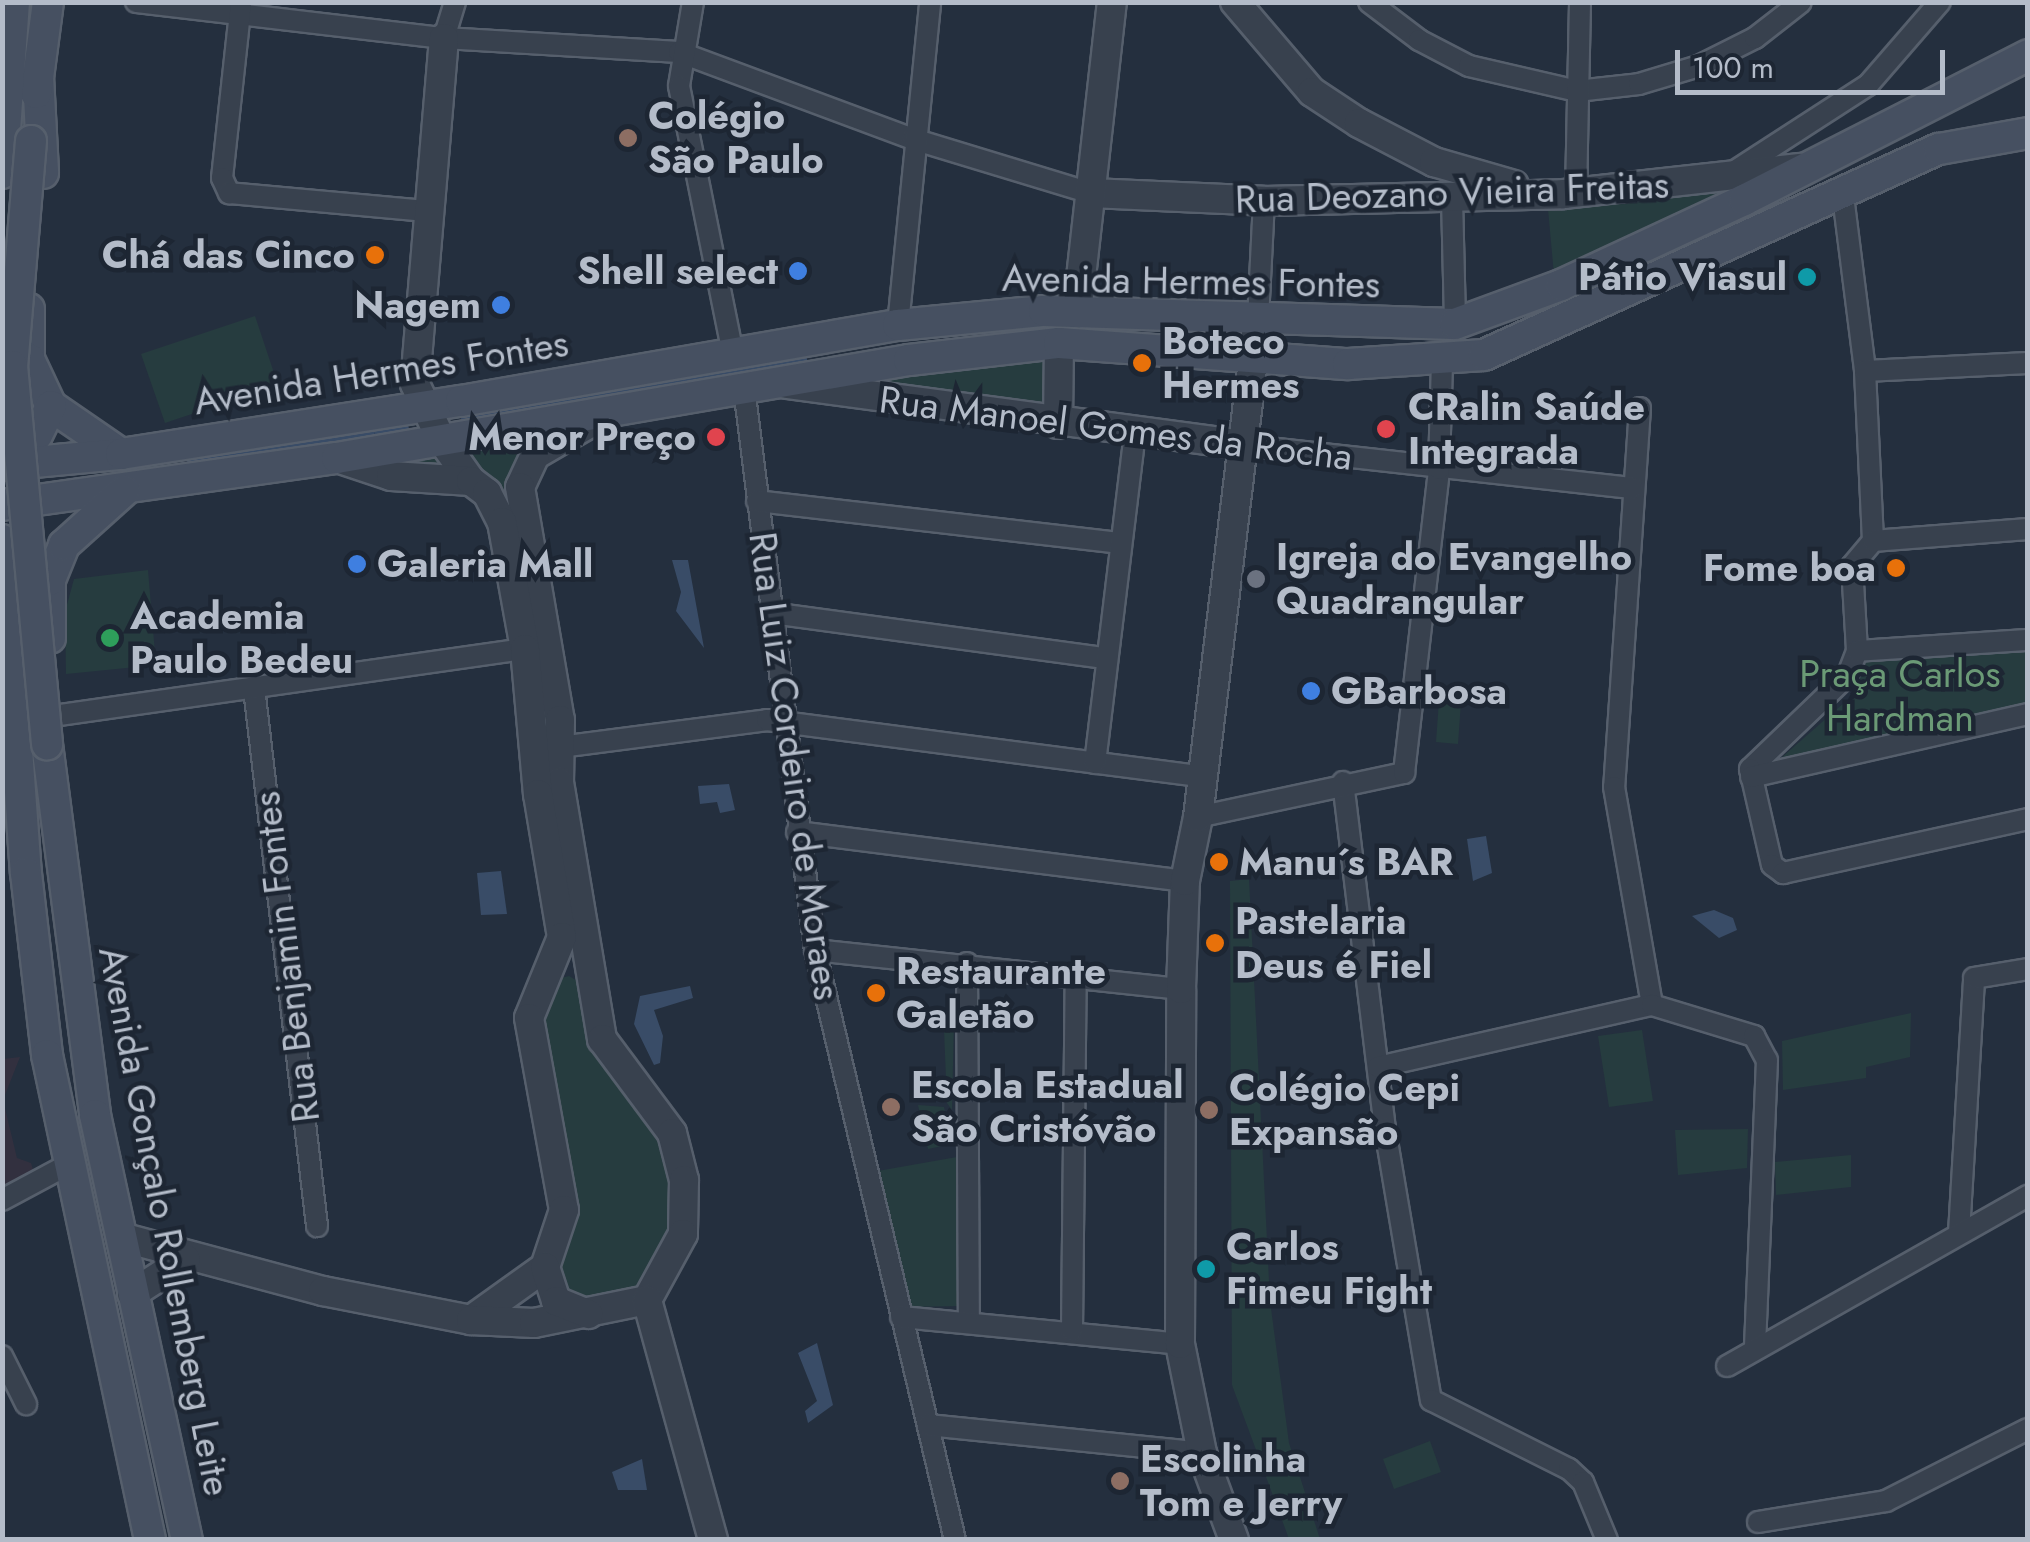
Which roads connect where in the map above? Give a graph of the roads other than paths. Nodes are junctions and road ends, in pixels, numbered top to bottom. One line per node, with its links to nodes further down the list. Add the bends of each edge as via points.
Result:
1 (14, 2): 19 (main road)
2 (48, 2): 17 (main road)
3 (136, 2): 13 (street)
4 (454, 2): 14 (street)
5 (692, 2): 15 (street)
6 (930, 2): 21 (street)
7 (1112, 2): 25 (street)
8 (1234, 2): 26 (street, via 1312,92 1359,123 1484,179)
9 (1369, 2): 18 (street, via 1419,40 1469,66)
10 (1580, 2): 18 (street)
11 (1801, 2): 18 (street, via 1755,38 1699,66 1639,84)
12 (1940, 2): 24 (street, via 1868,85)
13 (241, 8): 14 (street); 30 (street, via 222,178 228,193)
14 (444, 38): 15 (street); 30 (street)
15 (680, 52): 21 (street); 36 (street, via 682,113)
16 (2028, 55): 22 (main road, Avenida Hermes Fontes)
17 (38, 76): 19 (main road); 43 (main road, via 44,156 27,336 36,379)
18 (1576, 91): 26 (street)
19 (10, 127): 23 (main road); 76 (main road, Avenida Gonçalo Rollemberg Leite, bridge, via 12,366)
20 (2028, 134): 27 (main road, Avenida Hermes Fontes, via 1939,149)
21 (912, 139): 25 (street); 34 (street)
22 (1811, 166): 24 (street, Rua Deozano Vieira Freitas); 33 (main road, Avenida Hermes Fontes, via 1561,285)
23 (2, 173)
24 (1723, 178): 26 (street, Rua Deozano Vieira Freitas)
25 (1091, 192): 29 (street, Rua Deozano Vieira Freitas); 31 (street)
26 (1570, 194): 28 (street, Rua Deozano Vieira Freitas)
27 (1843, 196): 38 (main road, Avenida Hermes Fontes, via 1530,339); 40 (street)
28 (1452, 198): 29 (street, Rua Deozano Vieira Freitas); 33 (street)
29 (1264, 201): 32 (street)
30 (427, 211): 44 (street, via 414,384)
31 (1077, 312): 32 (main road, Avenida Hermes Fontes); 34 (main road, Avenida Hermes Fontes)
32 (1258, 318): 33 (main road, Avenida Hermes Fontes); 37 (street)
33 (1455, 324)
34 (898, 325): 36 (main road, Avenida Hermes Fontes)
35 (1059, 343): 37 (main road, Avenida Hermes Fontes); 41 (main road, Avenida Hermes Fontes); 47 (street)
36 (733, 354): 44 (main road, Avenida Hermes Fontes)
37 (1253, 358): 38 (main road, Avenida Hermes Fontes); 50 (street)
38 (1442, 362): 55 (street)
39 (2028, 363): 40 (street)
40 (1865, 372): 64 (street)
41 (778, 383): 42 (main road, Avenida Hermes Fontes); 47 (street, Rua Manoel Gomes da Rocha)
42 (744, 388): 46 (main road, Avenida Hermes Fontes); 59 (street, Rua Luiz Cordeiro de Moraes)
43 (52, 406): 51 (main road, via 37,435); 52 (main road)
44 (424, 406): 49 (street); 52 (main road, Avenida Hermes Fontes)
45 (1640, 408): 57 (street)
46 (614, 410): 49 (main road, Avenida Hermes Fontes); 67 (street, via 525,465)
47 (1058, 424): 48 (street, Rua Manoel Gomes da Rocha)
48 (1136, 434): 50 (street, Rua Manoel Gomes da Rocha); 65 (street)
49 (440, 439): 53 (main road, Avenida Hermes Fontes); 56 (street)
50 (1242, 445): 55 (street, Rua Manoel Gomes da Rocha); 79 (street)
51 (2, 446)
52 (120, 454): 54 (main road, Avenida Hermes Fontes)
53 (337, 458): 56 (street, via 391,476); 58 (main road, Avenida Hermes Fontes)
54 (2, 465)
55 (1439, 469): 57 (street, Rua Manoel Gomes da Rocha); 81 (street, via 1408,764 1390,780)
56 (471, 481): 67 (street, via 496,507)
57 (1633, 488): 93 (street, via 1614,787)
58 (124, 491): 60 (main road, Avenida Hermes Fontes); 66 (main road)
59 (758, 501): 65 (street); 68 (street, Rua Luiz Cordeiro de Moraes)
60 (2, 505)
61 (2, 524): 66 (main road, via 44,528)
62 (2028, 529): 64 (street)
63 (2, 540): 76 (main road)
64 (1873, 541): 71 (street, via 1852,566)
65 (1118, 543): 72 (street)
66 (64, 545): 76 (main road, via 48,603)
67 (520, 561): 70 (street); 77 (street)
68 (772, 613): 72 (street); 75 (street, Rua Luiz Cordeiro de Moraes)
69 (2028, 640): 71 (street)
70 (524, 649): 73 (street); 90 (street, via 538,794 562,937)
71 (1857, 650): 80 (street, via 1839,690 1755,762)
72 (1106, 658): 78 (street)
73 (254, 688): 76 (street); 98 (street, Rua Benjamin Fontes)
74 (2028, 714): 80 (street)
75 (786, 720): 77 (street); 78 (street); 84 (street, Rua Luiz Cordeiro de Moraes)
76 (31, 734): 95 (main road, Avenida Gonçalo Rollemberg Leite, via 26,873 47,1056); 100 (main road, Avenida Gonçalo Rollemberg Leite, via 57,826 92,1096)
77 (560, 747): 91 (street, via 559,782)
78 (1095, 763): 79 (street)
79 (1200, 776): 82 (street)
80 (1751, 777): 83 (street, via 1772,865 1783,873)
81 (1343, 782): 82 (street); 94 (street)
82 (1198, 817): 85 (street)
83 (2028, 819)
84 (797, 832): 85 (street); 86 (street, Rua Luiz Cordeiro de Moraes)
85 (1185, 882): 92 (street)
86 (815, 950): 87 (street); 106 (street, Rua Luiz Cordeiro de Moraes)
87 (967, 963): 89 (street); 107 (street)
88 (2028, 969): 99 (street, via 1974,978)
89 (1076, 977): 92 (street); 109 (street)
90 (542, 981): 91 (street, via 565,973); 102 (street, via 530,1018 564,1210)
91 (590, 985): 104 (street, via 609,1054 664,1119 680,1153 682,1234)
92 (1181, 989): 110 (street)
93 (1652, 1005): 94 (street); 111 (street, via 1754,1036 1764,1045)
94 (1378, 1067): 125 (street, via 1431,1400 1569,1469 1583,1482)
95 (69, 1164): 97 (street); 120 (main road, Avenida Gonçalo Rollemberg Leite)
96 (2028, 1196): 99 (street)
97 (2, 1200)
98 (317, 1226)
99 (1959, 1233): 111 (street)
100 (120, 1237): 101 (street); 103 (main road, Avenida Gonçalo Rollemberg Leite)
101 (186, 1258): 103 (street); 108 (street)
102 (544, 1267): 105 (street, via 556,1301); 108 (street)
103 (132, 1294): 121 (main road, Avenida Gonçalo Rollemberg Leite)
104 (647, 1300): 105 (street); 122 (street)
105 (589, 1314): 108 (street, via 514,1324)
106 (900, 1317): 107 (street); 115 (street, Rua Luiz Cordeiro de Moraes)
107 (969, 1319): 109 (street)
108 (471, 1320)
109 (1072, 1331): 110 (street)
110 (1180, 1344): 117 (street)
111 (1755, 1349): 113 (street)
112 (2, 1356): 114 (street)
113 (1727, 1366)
114 (26, 1404)
115 (928, 1425): 117 (street); 119 (street, Rua Luiz Cordeiro de Moraes)
116 (2027, 1429): 118 (street, via 1886,1500)
117 (1202, 1454): 124 (street)
118 (1758, 1522)
119 (955, 1538): 123 (street)
120 (150, 1540)
121 (187, 1540)
122 (713, 1540)
123 (977, 1540)
124 (1234, 1540)
125 (1606, 1540)

